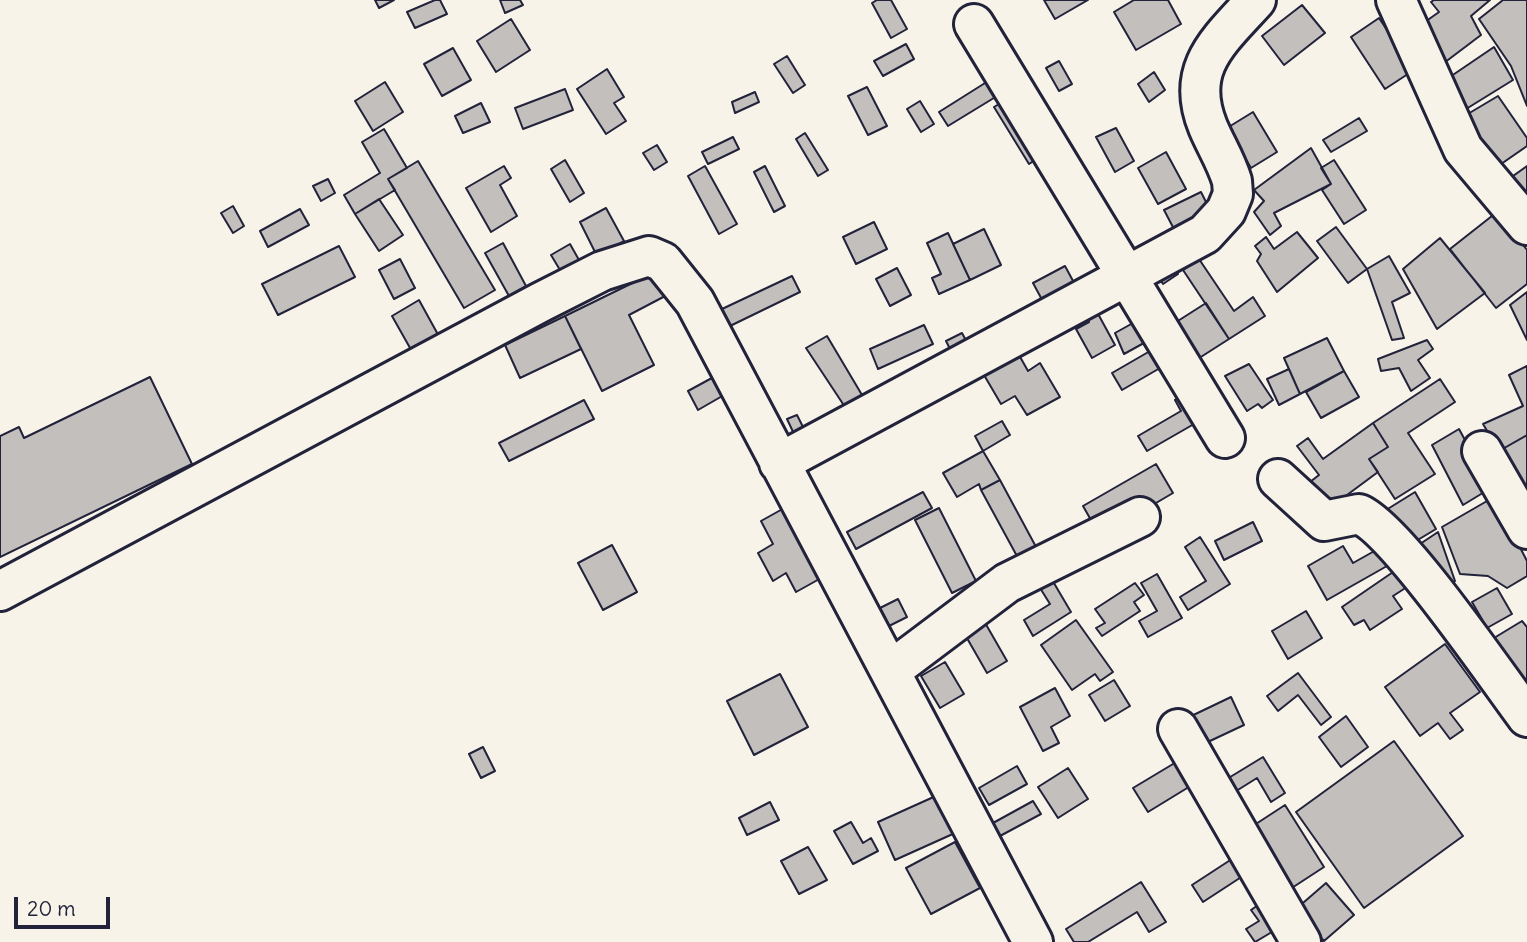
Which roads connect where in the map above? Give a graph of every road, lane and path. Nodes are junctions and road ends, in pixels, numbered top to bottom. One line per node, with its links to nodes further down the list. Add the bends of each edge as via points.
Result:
1 (1256, 0): 5 (street, via 1213,48 1201,71 1201,106 1232,181 1233,194 1226,211 1205,234)
2 (1396, 0): 4 (street, via 1463,149)
3 (974, 24): 5 (street)
4 (1527, 225)
5 (1127, 277): 6 (street); 8 (street)
6 (1225, 438)
7 (1482, 452): 11 (street)
8 (779, 463): 12 (street, via 695,302 663,262 649,256 603,271 541,302); 13 (street)
9 (1278, 479): 14 (street, via 1324,521 1359,514 1373,523 1431,590)
10 (1140, 517): 13 (street, via 1007,583)
11 (1527, 529)
12 (0, 591)
13 (890, 671): 16 (street)
14 (1527, 717)
15 (1178, 729): 17 (street)
16 (1033, 942)
17 (1301, 942)

